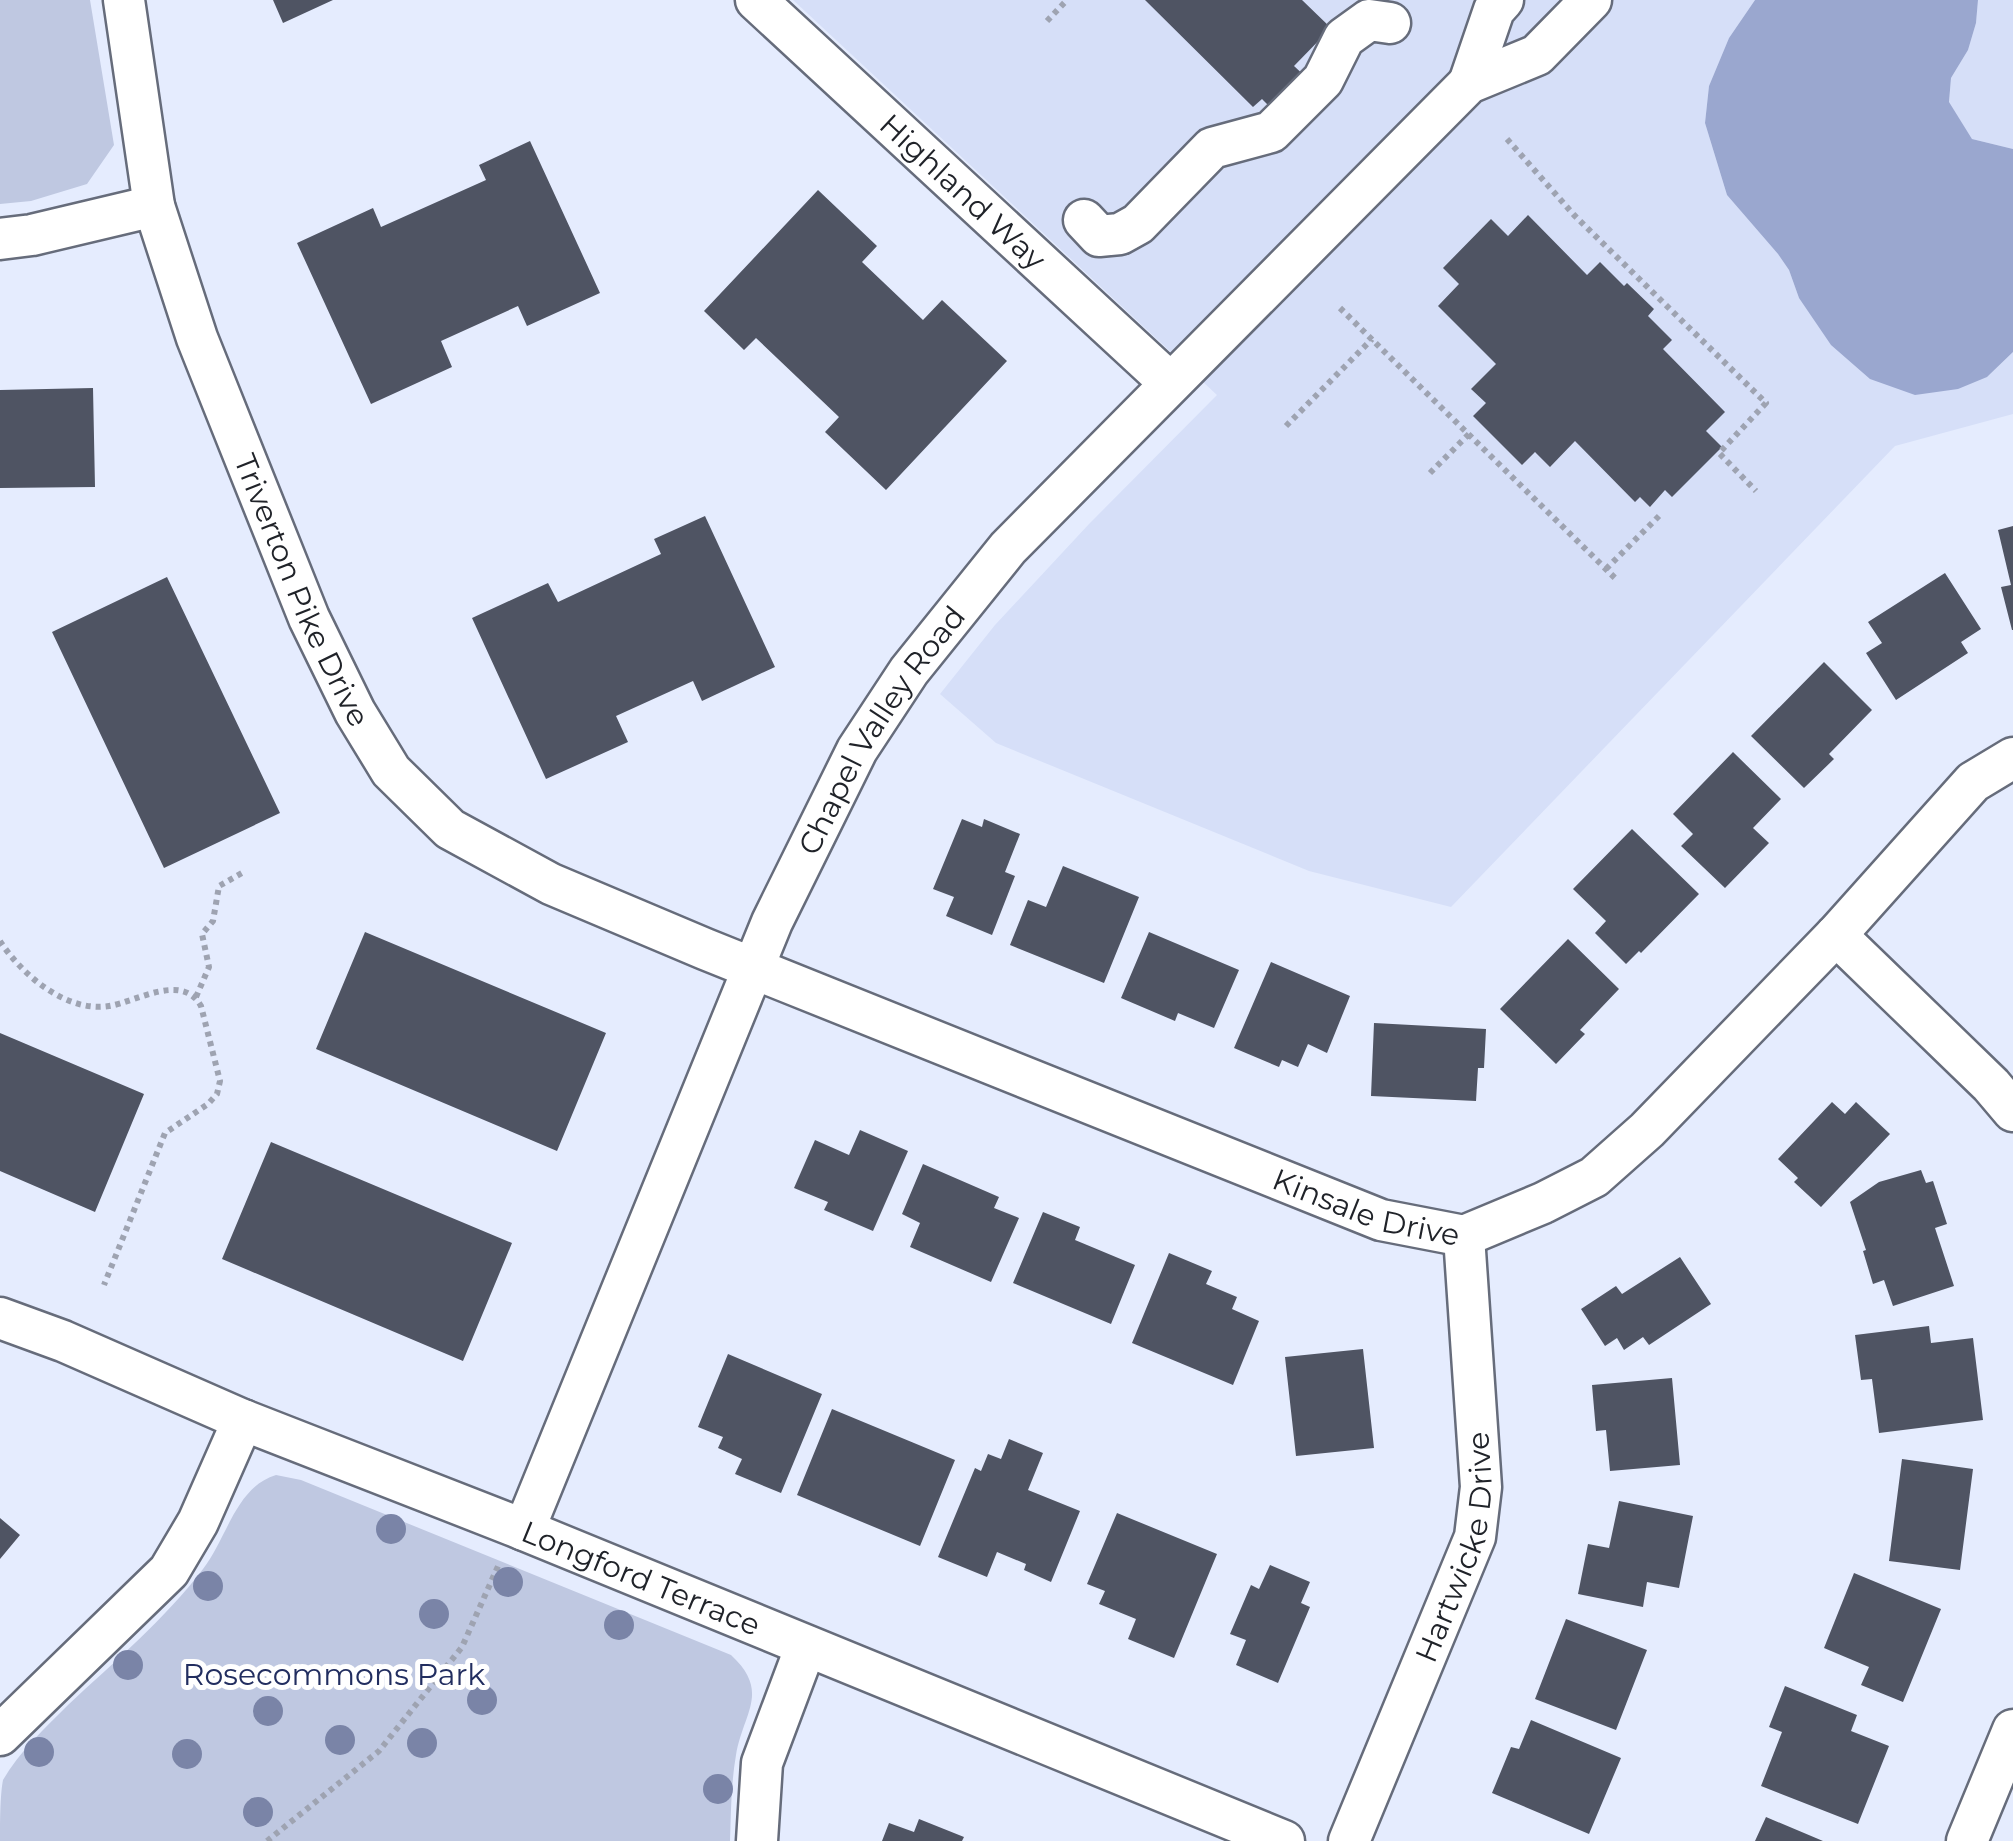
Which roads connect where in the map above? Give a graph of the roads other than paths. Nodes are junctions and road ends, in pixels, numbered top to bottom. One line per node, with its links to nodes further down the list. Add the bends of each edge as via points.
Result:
1 (124, 0): 7 (street, Triverton Pike Drive)
2 (756, 0): 10 (street, Highland Way)
3 (1503, 0): 6 (street, Chapel Valley Road)
4 (1590, 0): 6 (street, Chapel Valley Road, via 1537,55)
5 (1390, 24): 8 (street, via 1369,20 1344,38 1323,80 1271,132 1212,148 1138,224 1099,236)
6 (1469, 83): 10 (street, Chapel Valley Road)
7 (154, 206): 9 (street); 13 (street, Triverton Pike Drive, via 197,338 309,618 391,771 450,829 550,884)
8 (1084, 220)
9 (0, 240)
10 (1170, 382): 13 (street, Chapel Valley Road, via 1008,548 909,670 857,750)
11 (2013, 758): 12 (street, Kinsale Drive, via 1973,782)
12 (1836, 935): 14 (street); 15 (street, Kinsale Drive, via 1594,1177)
13 (752, 969): 15 (street, Kinsale Drive, via 1381,1220); 18 (street, Chapel Valley Road)
14 (2013, 1112)
15 (1464, 1236): 24 (street, Hartwicke Drive, via 1481,1487 1475,1537)
16 (0, 1318): 17 (street, Longford Terrace)
17 (243, 1420): 18 (street, Longford Terrace); 21 (street, via 169,1571)
18 (524, 1530): 19 (street, Longford Terrace)
19 (806, 1646): 22 (street, via 762,1764); 23 (street, Longford Terrace)
20 (2013, 1730): 25 (street)
21 (0, 1734)
22 (757, 1841)
23 (1284, 1841)
24 (1349, 1841)
25 (1967, 1841)

